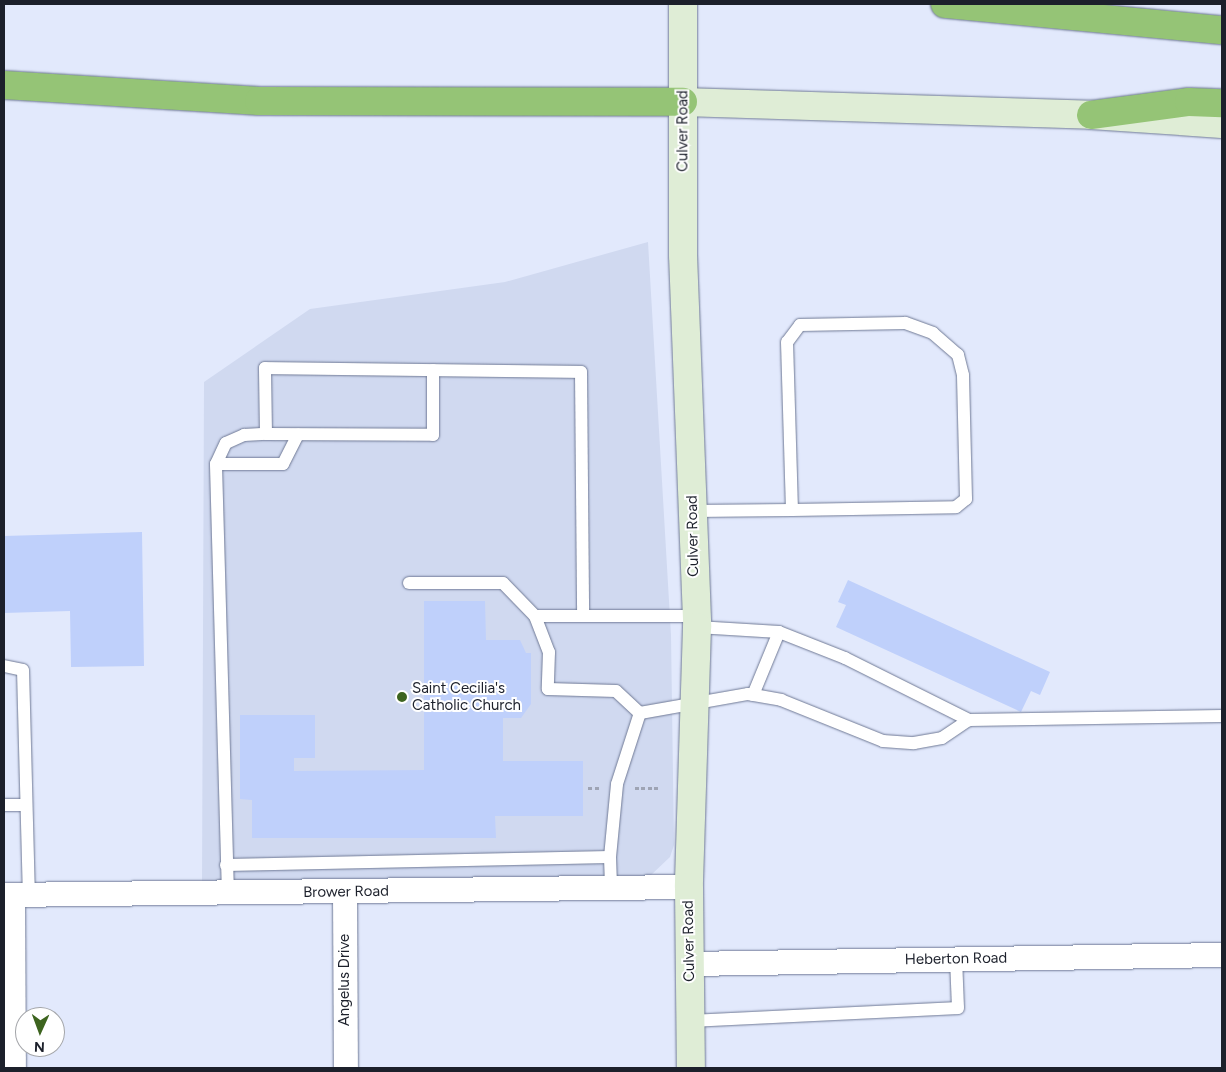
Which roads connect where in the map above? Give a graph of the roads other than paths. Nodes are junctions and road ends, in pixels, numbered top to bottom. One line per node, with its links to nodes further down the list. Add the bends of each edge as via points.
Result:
1 (683, 4): 5 (main road, Culver Road)
2 (945, 4): 3 (highway)
3 (1222, 30)
4 (4, 85): 5 (highway, via 259,101)
5 (683, 102): 7 (main road); 14 (main road, Culver Road, via 683,255)
6 (1222, 103): 7 (highway, via 1189,102)
7 (1091, 116): 8 (main road)
8 (1222, 124)
9 (433, 370): 10 (lane, via 265,368); 11 (lane, via 433,435); 16 (lane, via 581,372)
10 (266, 434): 11 (lane); 12 (lane, via 244,435 226,442)
11 (298, 435): 12 (lane, via 283,464)
12 (216, 464): 29 (lane)
13 (792, 510): 13 (lane, via 956,507 966,499 963,374 958,355 932,333 905,323 800,325 788,342); 14 (lane)
14 (693, 511): 18 (main road, Culver Road)
15 (409, 584): 17 (lane, via 503,583)
16 (583, 613): 17 (lane); 18 (lane)
17 (535, 616): 23 (lane, via 549,652 548,689 616,691)
18 (696, 622): 19 (lane); 22 (main road, Culver Road)
19 (779, 632): 21 (lane); 25 (lane, via 845,658)
20 (4, 666): 27 (lane, via 23,670)
21 (753, 695): 22 (lane); 25 (lane, via 780,700 884,741 914,743 942,738)
22 (696, 703): 23 (lane); 30 (main road, Culver Road)
23 (640, 712): 28 (lane, via 617,784)
24 (1222, 716): 25 (lane)
25 (969, 720)
26 (4, 805): 27 (lane)
27 (26, 805): 33 (lane)
28 (610, 857): 29 (lane); 31 (lane)
29 (226, 865): 34 (lane)
30 (689, 887): 31 (street, Brower Road); 37 (main road, Culver Road)
31 (611, 888): 32 (street, Brower Road)
32 (345, 891): 34 (street, Brower Road); 40 (street, Angelus Drive)
33 (15, 895): 34 (street, Brower Road); 39 (street)
34 (228, 895)
35 (1222, 956): 36 (street, Heberton Road)
36 (956, 960): 37 (street, Heberton Road); 38 (lane, via 958,1008)
37 (690, 964): 38 (main road, Culver Road)
38 (690, 1022): 41 (main road, Culver Road)
39 (14, 1068)
40 (346, 1068)
41 (691, 1068)

